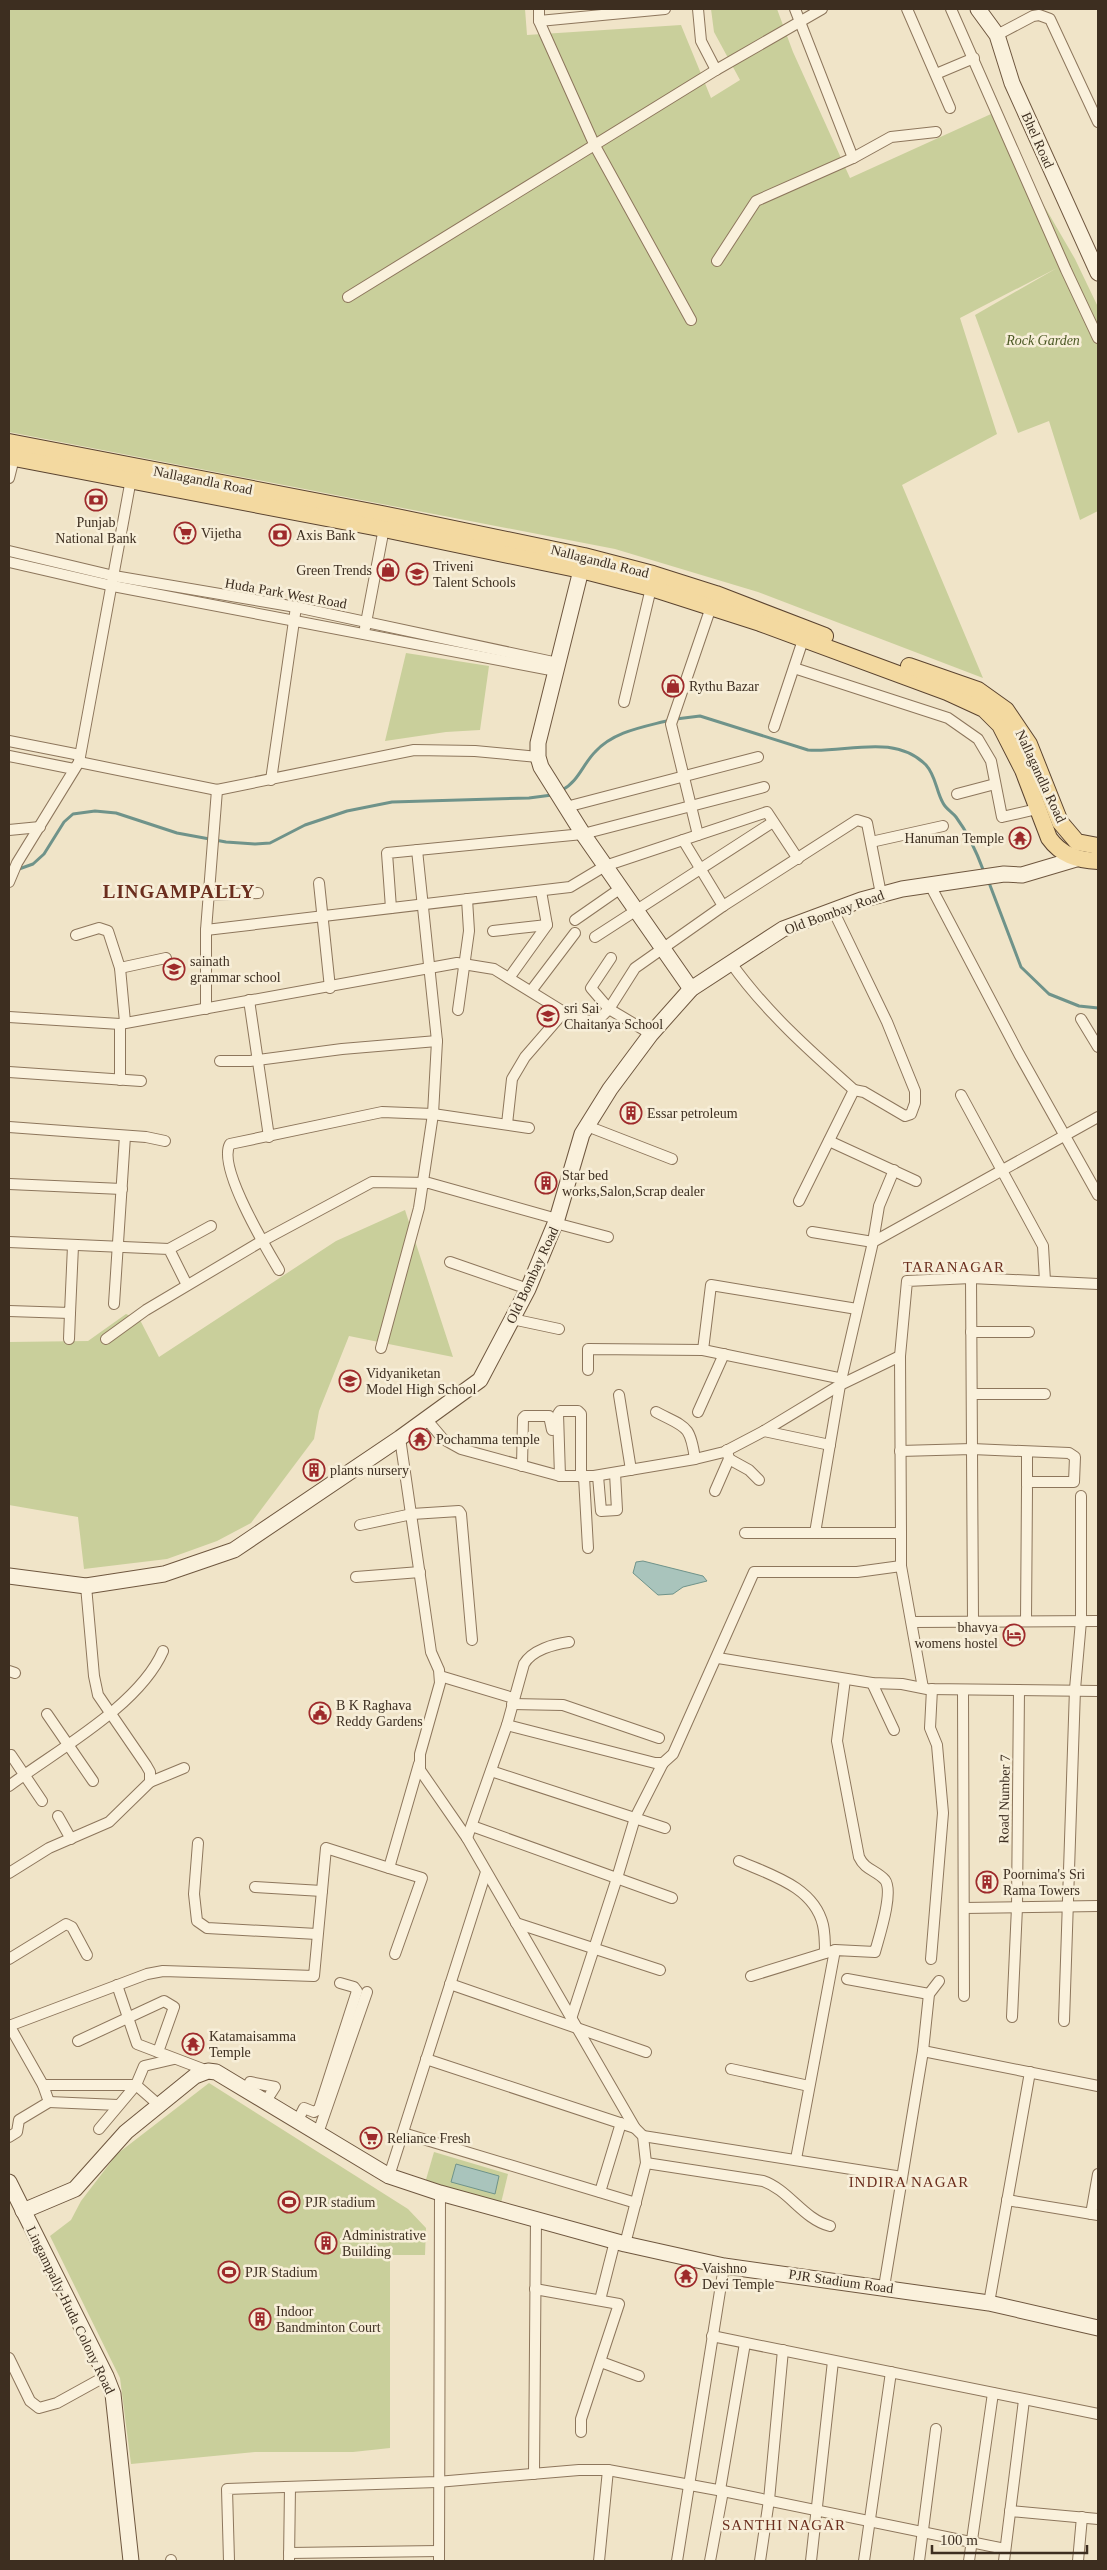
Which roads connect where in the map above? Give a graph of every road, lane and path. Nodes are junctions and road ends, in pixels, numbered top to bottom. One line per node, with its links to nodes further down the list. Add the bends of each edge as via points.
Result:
1 (539, 9): 10 (street)
2 (665, 9): 10 (street)
3 (698, 9): 14 (street, via 700,41)
4 (795, 9): 11 (street)
5 (822, 9): 11 (street)
6 (908, 9): 15 (street)
7 (951, 9): 13 (street)
8 (978, 9): 12 (street, Bhel Road)
9 (992, 9): 12 (street)
10 (540, 21): 19 (street)
11 (800, 21): 14 (street); 20 (street)
12 (997, 35): 17 (street, via 1033,16 1050,19); 22 (street, Bhel Road, via 1012,83)
13 (974, 58): 15 (street); 25 (street)
14 (716, 70): 19 (street)
15 (936, 74): 16 (street)
16 (950, 108)
17 (1098, 122)
18 (936, 132): 20 (street, via 891,137)
19 (595, 146): 23 (street); 24 (street)
20 (853, 158): 21 (street, via 756,200)
21 (717, 261)
22 (1098, 273)
23 (348, 297)
24 (691, 320)
25 (1098, 338)
26 (10, 452): 27 (street); 28 (main road, Nallagandla Road); 32 (main road, Nallagandla Road, via 382,514)
27 (9, 478)
28 (131, 479): 29 (main road, Nallagandla Road); 33 (street)
29 (384, 528): 32 (main road, Nallagandla Road); 38 (street)
30 (9, 551): 33 (street, Huda Park West Road)
31 (9, 562): 33 (street, Huda Park West Road)
32 (582, 563): 34 (main road, Nallagandla Road); 41 (street); 43 (main road, Nallagandla Road, via 653,574 716,594)
33 (114, 581): 35 (street, Huda Park West Road); 37 (street, Huda Park West Road); 50 (street)
34 (650, 588): 36 (main road, Nallagandla Road); 44 (street)
35 (296, 607): 37 (street); 38 (street, Huda Park West Road)
36 (711, 607): 40 (main road, Nallagandla Road); 51 (street, via 671,730)
37 (294, 622): 39 (street, Huda Park West Road); 52 (street)
38 (366, 622): 39 (street); 41 (street, Huda Park West Road)
39 (364, 635): 41 (street, Huda Park West Road)
40 (803, 640): 42 (street); 43 (main road, Nallagandla Road)
41 (557, 667): 48 (street, via 538,744)
42 (794, 668): 45 (street); 53 (street, via 948,718 978,739 991,761)
43 (975, 696): 59 (main road, Nallagandla Road, via 1007,735); 69 (main road, Nallagandla Road, via 1006,710 1017,724 1038,762 1060,822 1077,842)
44 (624, 702)
45 (774, 727)
46 (9, 741): 50 (street)
47 (9, 756): 50 (street)
48 (538, 757): 52 (street, via 414,750); 57 (street)
49 (758, 757): 51 (street)
50 (77, 762): 55 (street); 62 (street)
51 (683, 776): 57 (street); 58 (street)
52 (271, 780): 55 (street)
53 (995, 784): 56 (street); 59 (street, via 1002,817)
54 (764, 787): 58 (street)
55 (217, 790): 81 (street)
56 (957, 794)
57 (564, 804): 64 (street)
58 (691, 806): 64 (street); 65 (street)
59 (1037, 809): 70 (main road, Nallagandla Road, via 1049,838)
60 (773, 822): 65 (street, via 767,812); 71 (street); 73 (street)
61 (943, 826): 67 (street)
62 (40, 827): 63 (street); 74 (street)
63 (9, 830)
64 (583, 834): 68 (street); 72 (street)
65 (698, 835): 66 (street)
66 (683, 840): 72 (street); 73 (street)
67 (871, 842): 71 (street, via 867,823 857,820); 80 (street)
68 (417, 850): 83 (street); 85 (street, via 386,853)
69 (1097, 853): 70 (main road)
70 (1069, 855): 76 (street, Old Bombay Road, via 993,875)
71 (798, 859): 84 (street)
72 (605, 866): 77 (street); 78 (street, via 570,887)
73 (699, 869): 84 (street); 86 (street)
74 (10, 879)
75 (319, 883): 88 (street)
76 (930, 884): 80 (street, Old Bombay Road); 132 (street)
77 (620, 888): 86 (street); 89 (street)
78 (541, 890): 82 (street); 90 (street)
79 (258, 893): 81 (street)
80 (880, 894): 87 (street, Old Bombay Road)
81 (208, 895): 91 (street)
82 (467, 899): 83 (street); 100 (street)
83 (421, 904): 85 (street); 102 (street)
84 (723, 906): 96 (street)
85 (391, 908): 88 (street)
86 (636, 910): 95 (street); 96 (street)
87 (833, 910): 99 (street, Old Bombay Road, via 783,929); 123 (street, via 887,1022 916,1091 915,1103 911,1114 905,1116 864,1092)
88 (322, 916): 91 (street); 104 (street)
89 (575, 920)
90 (547, 925): 92 (street); 103 (street)
91 (206, 930): 108 (street)
92 (493, 931)
93 (575, 933): 106 (street)
94 (76, 935): 101 (street, via 105,928)
95 (595, 937)
96 (663, 949): 105 (street); 109 (street, via 635,968)
97 (166, 958): 101 (street)
98 (611, 958): 109 (street, via 591,988)
99 (731, 963): 105 (street, Old Bombay Road); 123 (street, via 747,986 808,1049)
100 (464, 964): 102 (street); 103 (street, via 486,966); 110 (street)
101 (120, 968): 114 (street)
102 (427, 969): 104 (street); 116 (street)
103 (509, 978): 106 (street)
104 (330, 988): 107 (street)
105 (691, 989): 115 (street, Old Bombay Road)
106 (531, 991): 111 (street)
107 (249, 1000): 108 (street); 118 (street)
108 (206, 1009): 114 (street)
109 (609, 1009): 111 (street, via 590,1021); 115 (street)
110 (458, 1010)
111 (564, 1012): 127 (street, via 525,1056 512,1079)
112 (9, 1017): 114 (street)
113 (1081, 1019): 117 (street)
114 (123, 1023): 121 (street)
115 (651, 1034): 128 (street, Old Bombay Road)
116 (436, 1041): 118 (street); 125 (street)
117 (1098, 1048)
118 (257, 1060): 119 (street); 133 (street)
119 (220, 1061)
120 (9, 1072): 121 (street)
121 (120, 1080): 122 (street)
122 (140, 1081)
123 (854, 1090): 134 (street)
124 (962, 1095): 138 (street)
125 (433, 1114): 127 (street); 133 (street, via 382,1112); 140 (street)
126 (1098, 1117): 132 (street)
127 (507, 1124): 130 (street)
128 (587, 1126): 136 (street); 145 (street, Old Bombay Road)
129 (9, 1127): 131 (street)
130 (529, 1128)
131 (126, 1136): 135 (street); 142 (street)
132 (1064, 1136): 138 (street); 143 (street)
133 (270, 1137): 149 (street, via 230,1144 227,1154 242,1199)
134 (829, 1140): 137 (street); 144 (street)
135 (165, 1141)
136 (672, 1159)
137 (894, 1170): 139 (street); 151 (street, via 879,1206)
138 (1004, 1170): 151 (street); 158 (street, via 1043,1246)
139 (916, 1181)
140 (422, 1183): 145 (street); 149 (street, via 372,1182); 172 (street, via 419,1208)
141 (9, 1184): 142 (street)
142 (122, 1189): 153 (street)
143 (1098, 1195)
144 (799, 1201)
145 (556, 1221): 148 (street); 161 (street, Old Bombay Road)
146 (211, 1226): 154 (street)
147 (812, 1232): 151 (street)
148 (608, 1237)
149 (262, 1241): 156 (street); 160 (street)
150 (9, 1242): 152 (street)
151 (873, 1242): 163 (street)
152 (73, 1246): 153 (street); 165 (street)
153 (118, 1247): 154 (street); 162 (street)
154 (169, 1249): 160 (street)
155 (450, 1262): 161 (street)
156 (279, 1270)
157 (971, 1278): 158 (street); 168 (street); 175 (street, via 907,1281)
158 (1045, 1281): 159 (street)
159 (1098, 1284)
160 (187, 1285): 171 (street)
161 (528, 1289): 166 (street, Old Bombay Road)
162 (114, 1304)
163 (857, 1309): 173 (street, via 711,1285); 177 (street)
164 (9, 1311): 165 (street)
165 (70, 1313): 170 (street)
166 (512, 1319): 167 (street); 183 (street, Old Bombay Road, via 480,1380)
167 (559, 1329)
168 (972, 1332): 169 (street); 178 (street)
169 (1029, 1332)
170 (69, 1339)
171 (106, 1339)
172 (381, 1348)
173 (703, 1350): 174 (street); 176 (street, via 588,1349)
174 (724, 1354): 177 (street); 182 (street)
175 (900, 1356): 177 (street); 188 (street)
176 (588, 1370)
177 (842, 1382): 184 (street); 186 (street)
178 (972, 1394): 179 (street); 187 (street)
179 (1045, 1394)
180 (619, 1395): 193 (street)
181 (656, 1412): 191 (street, via 687,1428)
182 (698, 1412)
183 (427, 1420): 185 (street, Old Bombay Road); 192 (street, via 443,1440 461,1449)
184 (764, 1431): 186 (street); 190 (street)
185 (400, 1438): 202 (street); 212 (street, Old Bombay Road, via 234,1550 164,1574)
186 (830, 1445): 205 (street)
187 (972, 1449): 188 (street); 189 (street); 213 (street)
188 (900, 1451): 206 (street)
189 (1027, 1452): 199 (street); 199 (street, via 1069,1453 1075,1459 1075,1480 1072,1483)
190 (728, 1455): 191 (street); 198 (street); 200 (street)
191 (695, 1459): 193 (street)
192 (522, 1466): 195 (street); 195 (street, via 523,1418 549,1416)
193 (630, 1470): 194 (street)
194 (615, 1473): 196 (street); 196 (street, via 615,1512 601,1511)
195 (556, 1475): 197 (street); 197 (street, via 558,1414 578,1411)
196 (598, 1476): 197 (street)
197 (583, 1477): 207 (street)
198 (759, 1480)
199 (1027, 1486): 214 (street)
200 (715, 1492)
201 (1081, 1496): 215 (street)
202 (412, 1514): 203 (street); 209 (street); 218 (street, via 455,1511 461,1514)
203 (360, 1525)
204 (745, 1533): 205 (street)
205 (815, 1533): 206 (street)
206 (901, 1533): 208 (street)
207 (588, 1548)
208 (901, 1566): 217 (street); 221 (street, via 857,1572 754,1572)
209 (420, 1572): 211 (street); 222 (street, via 431,1652)
210 (9, 1576): 212 (street, Old Bombay Road)
211 (356, 1577)
212 (86, 1586): 232 (street, via 96,1688)
213 (973, 1621): 214 (street); 217 (street)
214 (1026, 1621): 215 (street)
215 (1081, 1621): 216 (street); 226 (street)
216 (1098, 1621)
217 (912, 1622): 225 (street)
218 (472, 1640)
219 (569, 1642): 230 (street, via 549,1647 526,1660)
220 (163, 1651): 232 (street, via 149,1678)
221 (718, 1658): 223 (street); 238 (street, via 673,1754)
222 (440, 1676): 230 (street); 239 (street)
223 (845, 1679): 224 (street); 269 (street, via 837,1741 859,1857 864,1866 883,1878 889,1890 876,1952)
224 (872, 1683): 225 (street); 234 (street)
225 (927, 1689): 227 (street); 273 (street, via 930,1728 937,1746 943,1813)
226 (1075, 1689): 228 (street); 229 (street); 264 (street)
227 (963, 1690): 228 (street); 265 (street)
228 (1019, 1690): 263 (street, Road Number 7)
229 (1098, 1691)
230 (513, 1701): 233 (street); 235 (street, via 563,1705)
231 (47, 1714): 236 (street)
232 (111, 1714): 236 (street); 244 (street, via 146,1764)
233 (507, 1725): 238 (street); 241 (street)
234 (894, 1730)
235 (659, 1738)
236 (66, 1744): 242 (street); 243 (street)
237 (10, 1755): 242 (street)
238 (663, 1763): 248 (street)
239 (419, 1764): 251 (street, via 423,1775); 255 (street)
240 (184, 1768): 244 (street)
241 (491, 1771): 248 (street); 249 (street)
242 (24, 1775): 245 (street); 246 (street)
243 (92, 1781)
244 (150, 1782): 252 (street, via 109,1822)
245 (9, 1786)
246 (42, 1800)
247 (58, 1816): 252 (street)
248 (634, 1818): 250 (street); 258 (street)
249 (472, 1826): 251 (street); 258 (street)
250 (666, 1828)
251 (467, 1838): 257 (street)
252 (71, 1839): 256 (street)
253 (198, 1842): 267 (street, via 194,1894 197,1921 207,1928)
254 (739, 1861): 269 (street, via 794,1886 811,1900 823,1924)
255 (389, 1868): 260 (street, via 326,1848); 270 (street, via 422,1878)
256 (10, 1870)
257 (486, 1872): 266 (street); 279 (street)
258 (617, 1878): 261 (street); 268 (street)
259 (255, 1887): 260 (street)
260 (322, 1891): 267 (street)
261 (672, 1898)
262 (1098, 1906): 264 (street)
263 (1017, 1907): 264 (street); 265 (street); 284 (street, Road Number 7)
264 (1069, 1907): 286 (street)
265 (964, 1908): 283 (street)
266 (516, 1924): 268 (street); 287 (street)
267 (317, 1934): 280 (street, via 314,1976 163,1971)
268 (594, 1949): 274 (street); 287 (street)
269 (830, 1951): 275 (street); 300 (street)
270 (395, 1954)
271 (88, 1955): 272 (street, via 72,1927 66,1924)
272 (9, 1958)
273 (931, 1959)
274 (660, 1970)
275 (751, 1976)
276 (847, 1980): 282 (street)
277 (939, 1982): 282 (street)
278 (340, 1983): 305 (street, via 357,1991 319,2109 314,2112 304,2108)
279 (450, 1984): 287 (street); 294 (street)
280 (117, 1985): 285 (street); 288 (street)
281 (367, 1992): 309 (street)
282 (929, 1994): 290 (street)
283 (964, 1996)
284 (1012, 2017)
285 (127, 2018): 289 (street); 291 (street, via 137,2044); 291 (street, via 164,2001 174,2007)
286 (1064, 2021)
287 (574, 2023): 292 (street); 308 (street)
288 (9, 2025): 298 (street)
289 (78, 2041)
290 (923, 2051): 297 (street); 317 (street)
291 (158, 2052): 293 (street)
292 (646, 2052)
293 (174, 2059): 296 (street); 299 (street, via 144,2066)
294 (426, 2059): 306 (street); 310 (street)
295 (732, 2070): 300 (street)
296 (208, 2071): 304 (street, via 195,2076); 305 (street, PJR Stadium Road, via 216,2072)
297 (1030, 2072): 301 (street); 321 (street)
298 (43, 2085): 299 (street); 302 (street)
299 (136, 2085): 303 (street); 304 (street)
300 (809, 2086): 313 (street)
301 (1098, 2086)
302 (49, 2102): 303 (street); 312 (street, via 19,2120 17,2132)
303 (118, 2105): 307 (street)
304 (160, 2106): 323 (street, via 126,2132 75,2189)
305 (298, 2120): 309 (street, PJR Stadium Road)
306 (621, 2123): 308 (street); 319 (street)
307 (99, 2128)
308 (636, 2128): 311 (street)
309 (318, 2133): 316 (street, PJR Stadium Road)
310 (403, 2133): 316 (street); 319 (street)
311 (643, 2136): 313 (street); 314 (street)
312 (9, 2137)
313 (796, 2159): 317 (street)
314 (646, 2163): 322 (street); 326 (street, via 775,2185 813,2219)
315 (1098, 2174): 324 (street)
316 (389, 2176): 320 (street, PJR Stadium Road)
317 (902, 2177): 329 (street)
318 (9, 2182): 323 (street, Lingampally-Huda Colony Road)
319 (600, 2192): 322 (street)
320 (440, 2193): 325 (street, PJR Stadium Road); 350 (street)
321 (1007, 2200): 324 (street); 332 (street)
322 (636, 2203): 327 (street)
323 (23, 2211): 341 (street, Lingampally-Huda Colony Road)
324 (1094, 2215)
325 (536, 2218): 327 (street, PJR Stadium Road); 330 (street)
326 (830, 2226)
327 (620, 2242): 328 (street, PJR Stadium Road); 331 (street)
328 (724, 2266): 329 (street, PJR Stadium Road); 334 (street)
329 (884, 2287): 332 (street, PJR Stadium Road)
330 (535, 2289): 331 (street); 349 (street)
331 (600, 2300): 339 (street, via 616,2302 620,2308)
332 (989, 2303): 333 (street, PJR Stadium Road)
333 (1098, 2328)
334 (712, 2336): 335 (street); 351 (street)
335 (745, 2343): 336 (street); 353 (street)
336 (783, 2350): 338 (street); 354 (street)
337 (9, 2358): 341 (street, via 30,2401 39,2408 57,2403)
338 (833, 2360): 340 (street); 356 (street)
339 (601, 2362): 342 (street); 347 (street, via 581,2418)
340 (891, 2372): 343 (street); 359 (street)
341 (106, 2376): 365 (street, Lingampally-Huda Colony Road, via 116,2409)
342 (639, 2376)
343 (993, 2393): 344 (street); 361 (street)
344 (1024, 2400): 345 (street); 355 (street)
345 (1098, 2414)
346 (936, 2429): 360 (street)
347 (581, 2432)
348 (608, 2470): 349 (street, via 579,2467); 351 (street); 367 (street)
349 (534, 2474): 350 (street)
350 (438, 2482): 352 (street); 363 (street)
351 (689, 2484): 353 (street); 368 (street)
352 (290, 2487): 364 (street); 366 (street, via 227,2489)
353 (721, 2490): 354 (street); 369 (street)
354 (768, 2500): 356 (street); 370 (street)
355 (1010, 2511): 357 (street); 362 (street)
356 (817, 2512): 359 (street); 371 (street)
357 (1082, 2518): 358 (street); 376 (street)
358 (1098, 2519)
359 (868, 2521): 360 (street); 372 (street)
360 (922, 2532): 361 (street); 373 (street)
361 (972, 2543): 362 (street); 374 (street)
362 (1005, 2550): 375 (street)
363 (439, 2556): 364 (street)
364 (289, 2557)
365 (131, 2561)
366 (229, 2561)
367 (599, 2561)
368 (676, 2561)
369 (710, 2561)
370 (760, 2561)
371 (811, 2561)
372 (864, 2561)
373 (919, 2561)
374 (970, 2561)
375 (1004, 2561)
376 (1078, 2561)

